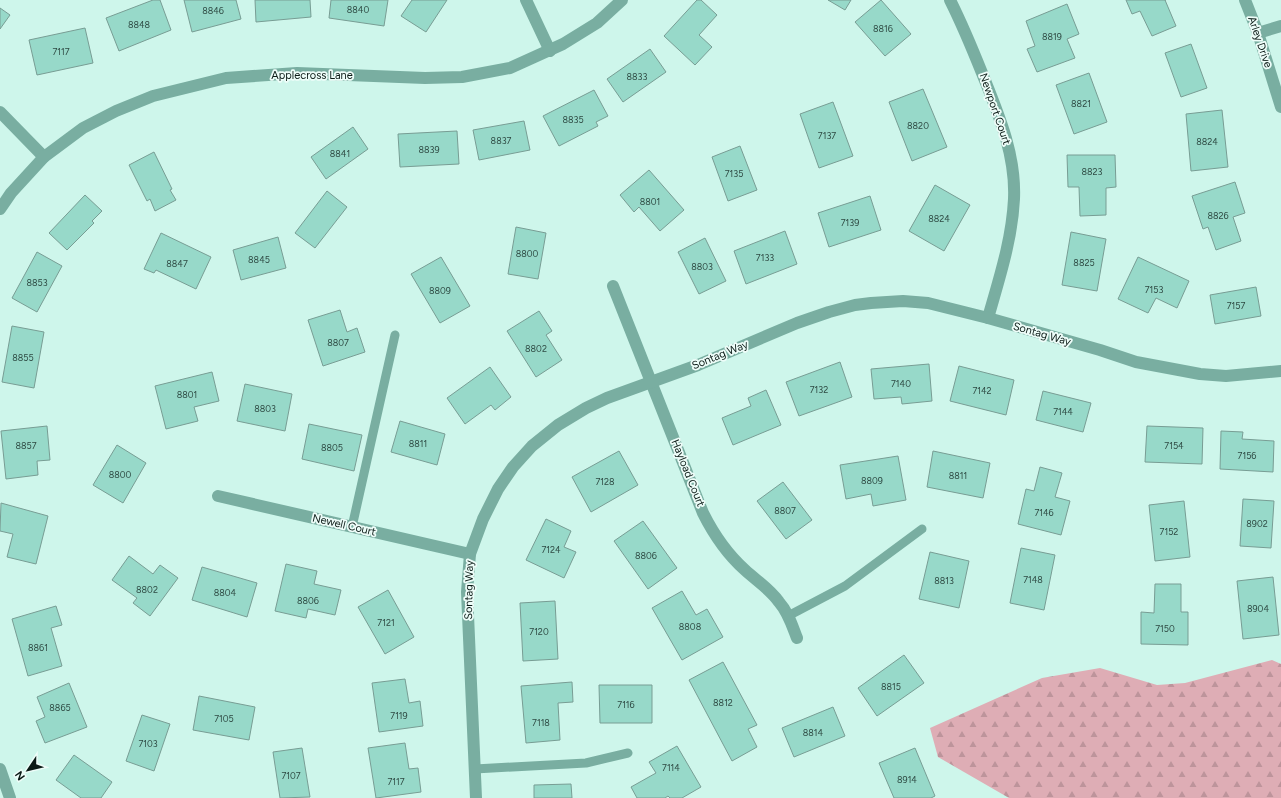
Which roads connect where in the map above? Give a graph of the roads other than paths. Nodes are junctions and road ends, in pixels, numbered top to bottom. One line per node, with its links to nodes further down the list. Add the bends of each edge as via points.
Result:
1 (526, 0): 7 (street)
2 (622, 0): 7 (street, Applecross Lane, via 597,23)
3 (950, 0): 13 (street, Newport Court, via 962,23 999,115 1013,169 1011,231)
4 (1245, 0): 6 (street, Arley Drive)
5 (1281, 26): 6 (street)
6 (1258, 33): 8 (street, Arley Drive)
7 (550, 51): 10 (street, Applecross Lane, via 510,68 462,77 297,73 226,78 153,96 116,111 83,128)
8 (1281, 107)
9 (0, 112): 10 (street)
10 (44, 157): 11 (street, Applecross Lane)
11 (0, 209)
12 (613, 286): 16 (street, Hayload Court)
13 (988, 318): 15 (street, Sontag Way, via 1136,362 1200,374 1226,376); 16 (street, Sontag Way, via 928,303 903,301 855,305 797,323)
14 (395, 335): 18 (lane)
15 (1281, 371)
16 (651, 382): 20 (street, Sontag Way, via 586,408 558,425 532,446 512,467 498,489); 21 (street, Hayload Court, via 711,530 733,559 769,589)
17 (218, 496): 18 (street, Newell Court)
18 (352, 527): 20 (street, Newell Court)
19 (922, 530): 21 (lane, via 845,586)
20 (470, 554): 25 (street, Sontag Way, via 467,592)
21 (788, 616): 22 (street, Hayload Court)
22 (797, 638)
23 (628, 753): 25 (lane, via 586,763)
24 (0, 769): 26 (street)
25 (475, 769): 27 (street, Sontag Way)
26 (10, 798)
27 (476, 798)

